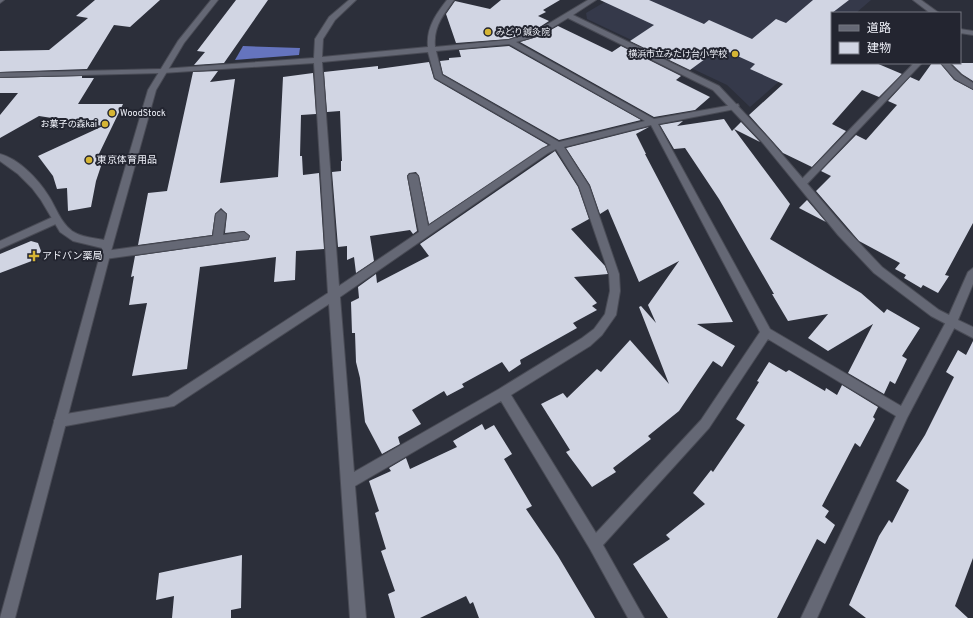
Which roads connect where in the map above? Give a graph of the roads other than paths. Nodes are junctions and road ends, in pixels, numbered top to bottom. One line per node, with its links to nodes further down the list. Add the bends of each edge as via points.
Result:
1 (215, 0): 15 (street, via 196,20)
2 (353, 0): 12 (street, via 332,19 319,39)
3 (451, 0): 11 (street, via 430,33)
4 (593, 0): 7 (street)
5 (916, 0): 6 (street)
6 (934, 12)
7 (568, 15): 10 (street, via 537,33); 18 (street, via 716,88)
8 (961, 32): 9 (street)
9 (973, 33)
10 (510, 42): 11 (street); 19 (street)
11 (430, 49): 12 (street); 20 (street, via 438,76)
12 (318, 60): 15 (street); 32 (street)
13 (917, 64): 23 (street)
14 (946, 64): 17 (street, via 958,77)
15 (162, 71): 16 (street); 30 (street, via 152,90)
16 (0, 75)
17 (973, 87)
18 (735, 106): 19 (street); 23 (street)
19 (653, 122): 20 (street); 34 (street)
20 (558, 145): 26 (street, via 517,168); 36 (street, via 584,186 608,254 614,274 615,291 610,315 598,332 586,342)
21 (0, 157): 25 (street, via 20,169 41,192)
22 (413, 176): 26 (street)
23 (802, 184): 33 (street, via 878,270 935,314)
24 (221, 214): 28 (street)
25 (55, 220): 29 (street); 30 (street, via 77,238)
26 (424, 232): 32 (street)
27 (244, 236): 28 (street)
28 (217, 240): 30 (street)
29 (0, 245)
30 (106, 250): 38 (street)
31 (973, 272): 33 (street)
32 (334, 295): 38 (street, via 170,402); 39 (street)
33 (952, 321): 35 (street); 37 (street)
34 (766, 332): 37 (street); 40 (street, via 705,424)
35 (973, 333)
36 (503, 393): 39 (street); 40 (street)
37 (903, 414): 44 (street)
38 (60, 421): 41 (street)
39 (349, 482): 42 (street)
40 (595, 544): 43 (street)
41 (7, 618)
42 (358, 618)
43 (636, 618)
44 (809, 618)

